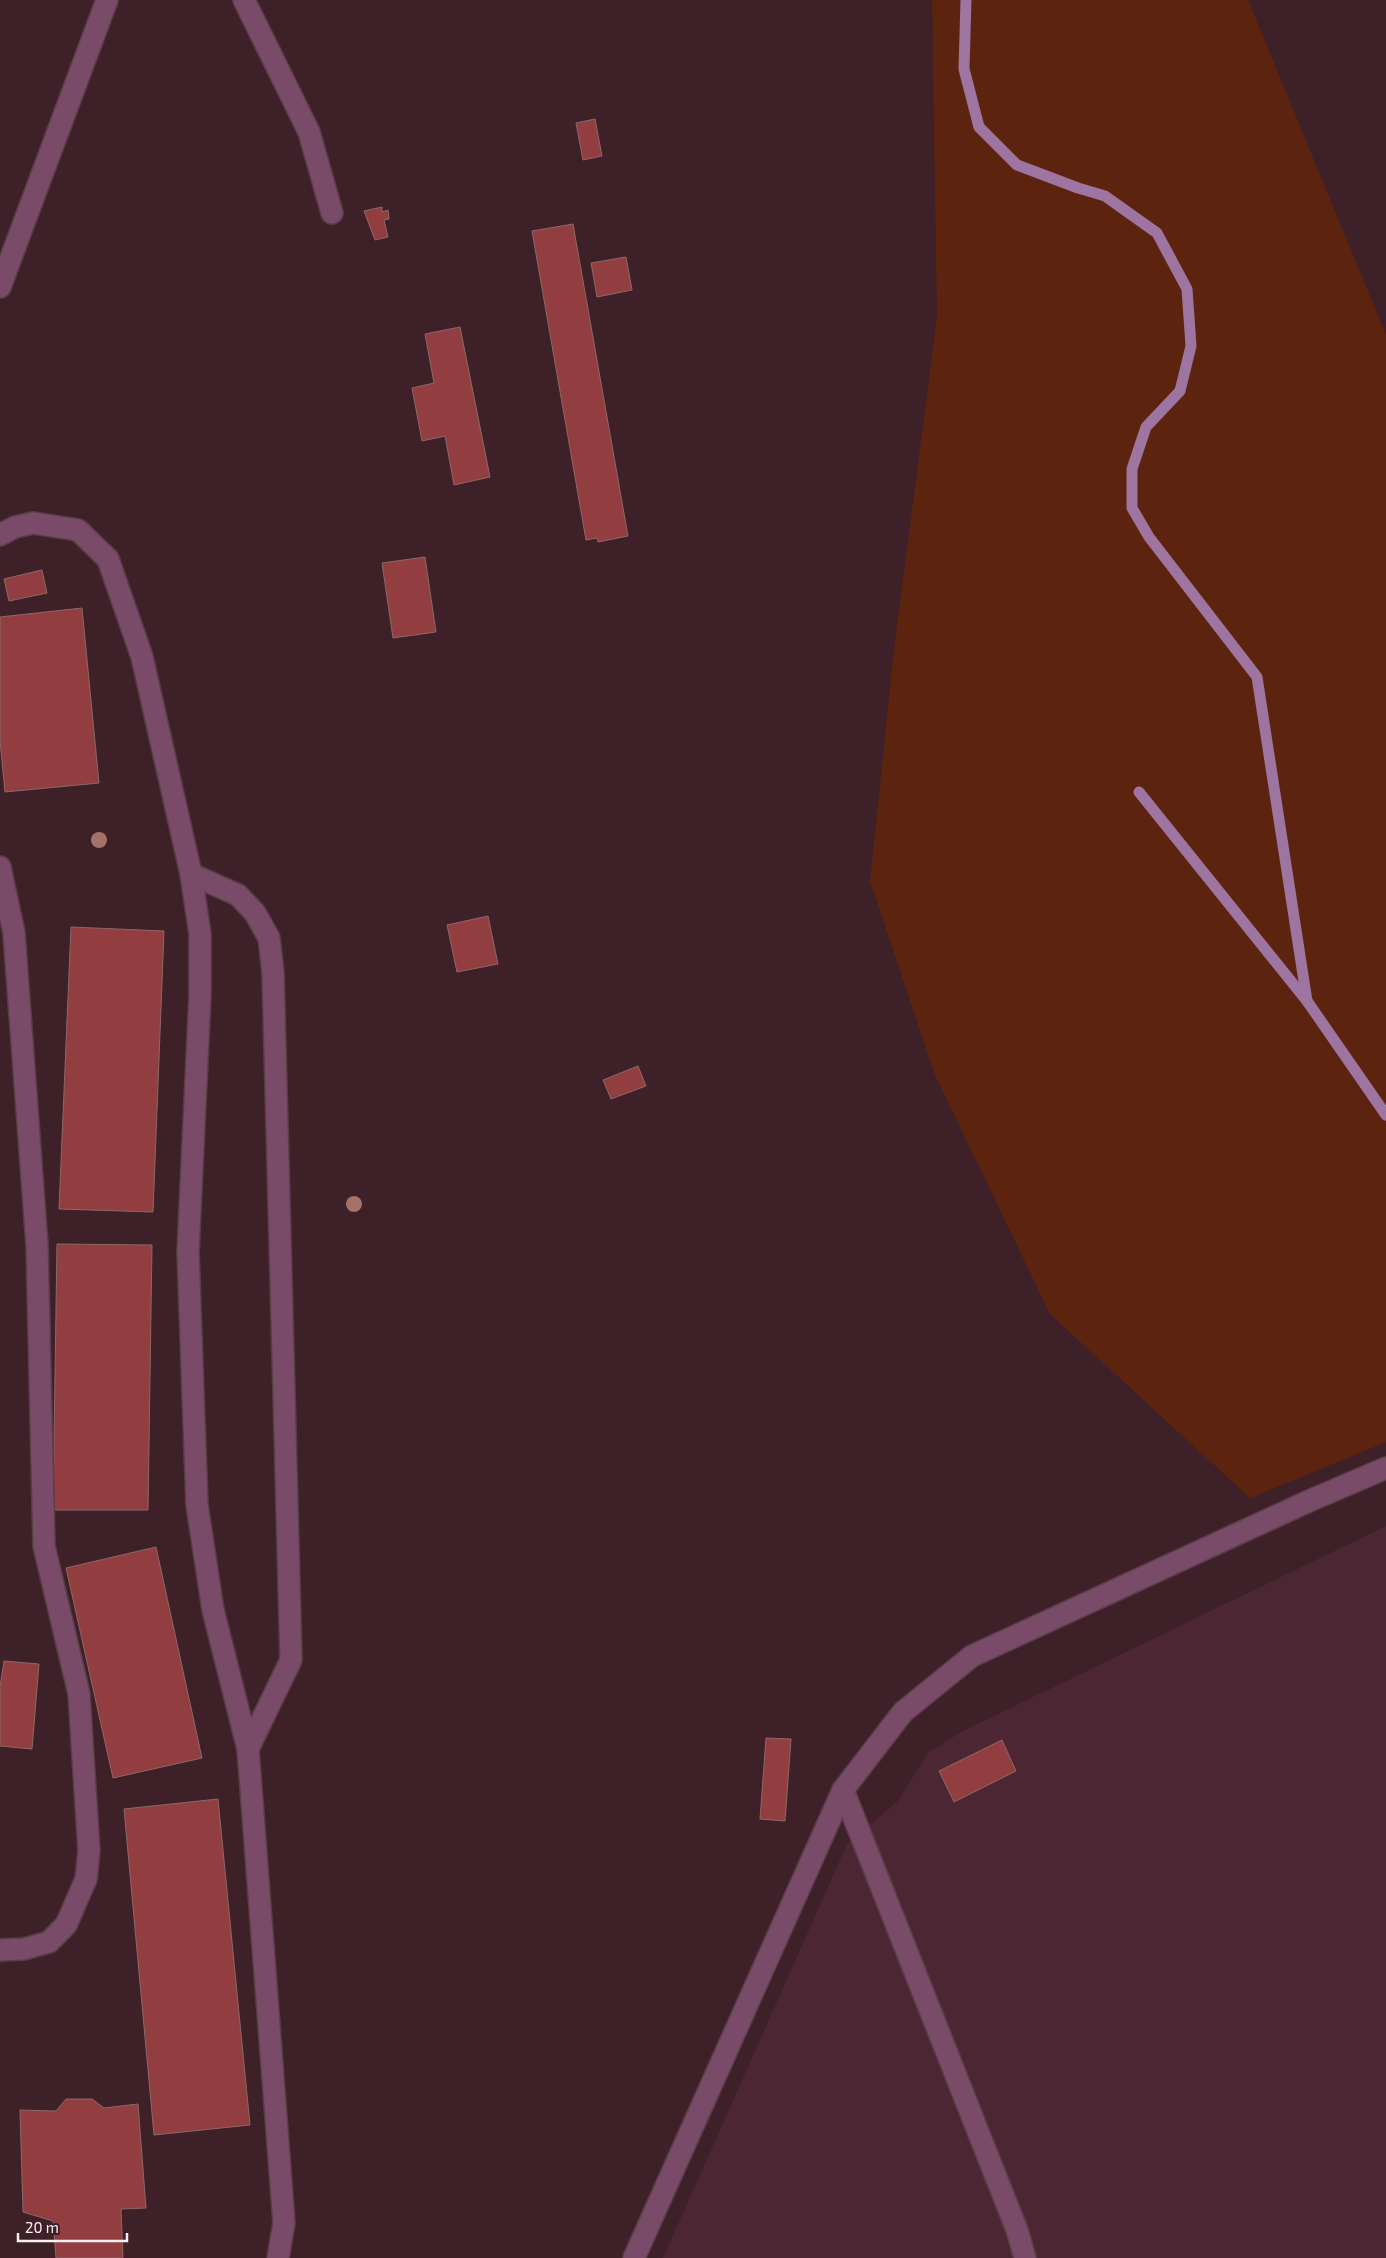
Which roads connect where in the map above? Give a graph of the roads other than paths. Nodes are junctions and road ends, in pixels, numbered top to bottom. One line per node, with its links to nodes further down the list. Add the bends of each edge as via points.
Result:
1 (107, 0): 4 (lane)
2 (244, 0): 3 (lane, via 309,132)
3 (332, 213)
4 (0, 287)
5 (0, 535): 7 (lane, via 15,527 33,524 78,530 108,559 142,657)
6 (0, 867): 11 (lane, via 14,933 37,1244 44,1546 79,1694 89,1851 86,1879 66,1925 49,1942)
7 (191, 874): 9 (lane, via 200,934 188,1252 197,1505 213,1610); 9 (lane, via 238,894 255,913 268,938 273,973 291,1660)
8 (1386, 1468): 10 (lane, via 972,1656 903,1712)
9 (248, 1750): 12 (lane, via 284,2223)
10 (843, 1790): 13 (lane); 14 (lane, via 1017,2230)
11 (0, 1954)
12 (278, 2258)
13 (634, 2258)
14 (1025, 2258)

